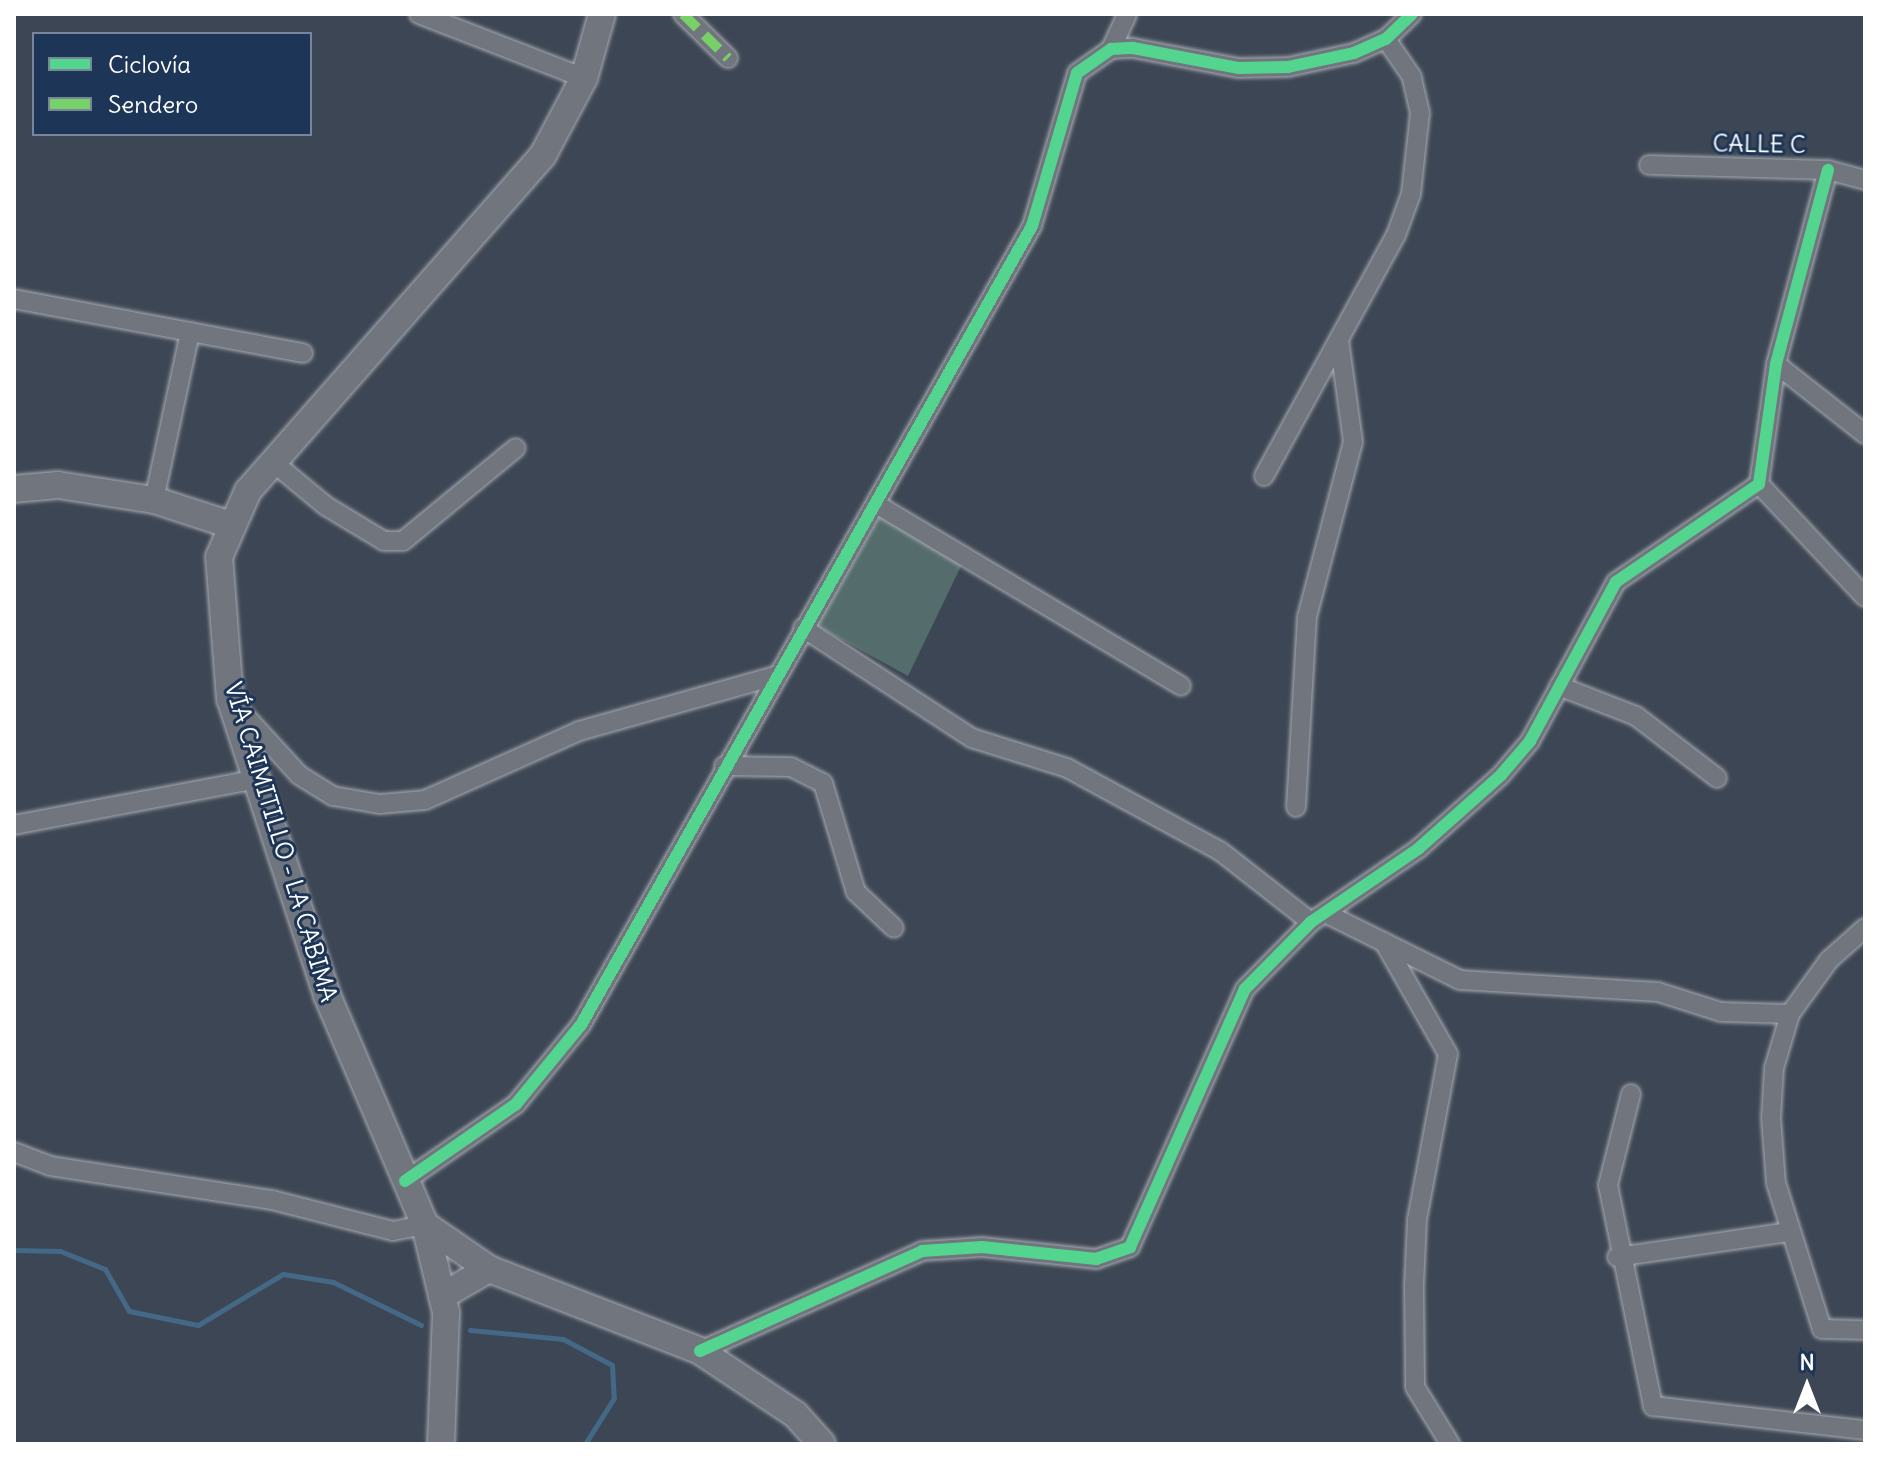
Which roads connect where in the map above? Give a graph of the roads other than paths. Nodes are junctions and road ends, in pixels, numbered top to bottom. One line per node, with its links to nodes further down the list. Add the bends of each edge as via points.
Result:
1 (419, 14): 9 (street)
2 (602, 14): 9 (street)
3 (683, 14): 8 (street)
4 (1127, 14): 7 (street)
5 (1412, 14): 6 (street)
6 (1386, 39): 7 (street, via 1354,53 1264,68); 15 (street, via 1412,77 1420,113 1411,194)
7 (1111, 49): 25 (street, via 1077,73 1032,226)
8 (728, 58)
9 (584, 78): 20 (street, via 543,155)
10 (1649, 165): 11 (street, CALLE C)
11 (1828, 170): 12 (street, CALLE C); 17 (street)
12 (1865, 180)
13 (14, 299): 14 (street)
14 (190, 332): 16 (street); 24 (street)
15 (1339, 340): 21 (street); 36 (street, via 1353,442 1307,617)
16 (303, 353)
17 (1776, 364): 18 (street); 22 (street)
18 (1865, 434)
19 (516, 448): 20 (street, via 403,541 384,541 326,506)
20 (274, 463): 26 (street)
21 (1264, 476)
22 (1759, 484): 27 (street); 31 (street, via 1616,582)
23 (14, 489): 24 (street, via 58,485)
24 (154, 500): 26 (street)
25 (876, 504): 28 (street); 30 (street)
26 (228, 524): 32 (street, VÍA CAIMITILLO - LA CABIMA, via 219,609)
27 (1865, 597)
28 (803, 628): 29 (street); 38 (street, via 972,738 1067,768 1220,851)
29 (775, 676): 32 (street, via 579,731 425,800 380,804 333,796 299,775); 33 (street)
30 (1181, 686)
31 (1559, 686): 34 (street, via 1636,716); 38 (street, via 1530,741 1501,775 1418,849)
32 (230, 699): 35 (street, VÍA CAIMITILLO - LA CABIMA)
33 (724, 766): 39 (street, via 791,767 823,783 856,892); 45 (street, via 581,1025 516,1104)
34 (1717, 778)
35 (257, 779): 37 (street); 45 (street, VÍA CAIMITILLO - LA CABIMA, via 327,995)
36 (1296, 807)
37 (14, 825)
38 (1318, 918): 41 (street); 52 (street, via 1245,989 1130,1247 1096,1259 982,1247 922,1251)
39 (894, 928)
40 (1865, 928): 42 (street, via 1829,960)
41 (1384, 942): 42 (street, via 1460,980 1658,992 1721,1012); 56 (street, via 1448,1054 1417,1220 1414,1285 1415,1387)
42 (1790, 1014): 47 (street, via 1774,1068 1771,1118)
43 (1631, 1094): 48 (street, via 1608,1185)
44 (14, 1152): 46 (street, via 50,1166 272,1200 393,1231)
45 (405, 1181): 46 (street, VÍA CAIMITILLO - LA CABIMA)
46 (425, 1225): 49 (street); 50 (street, VÍA CAIMITILLO - LA CABIMA)
47 (1789, 1232): 48 (street); 51 (street, via 1822,1329)
48 (1617, 1257): 53 (street, via 1653,1406)
49 (489, 1269): 50 (street); 52 (street)
50 (444, 1304): 54 (street, VÍA CAIMITILLO - LA CABIMA, via 448,1363)
51 (1865, 1330)
52 (700, 1351): 55 (street, via 795,1414)
53 (1865, 1430)
54 (441, 1444)
55 (822, 1444)
56 (1450, 1444)

